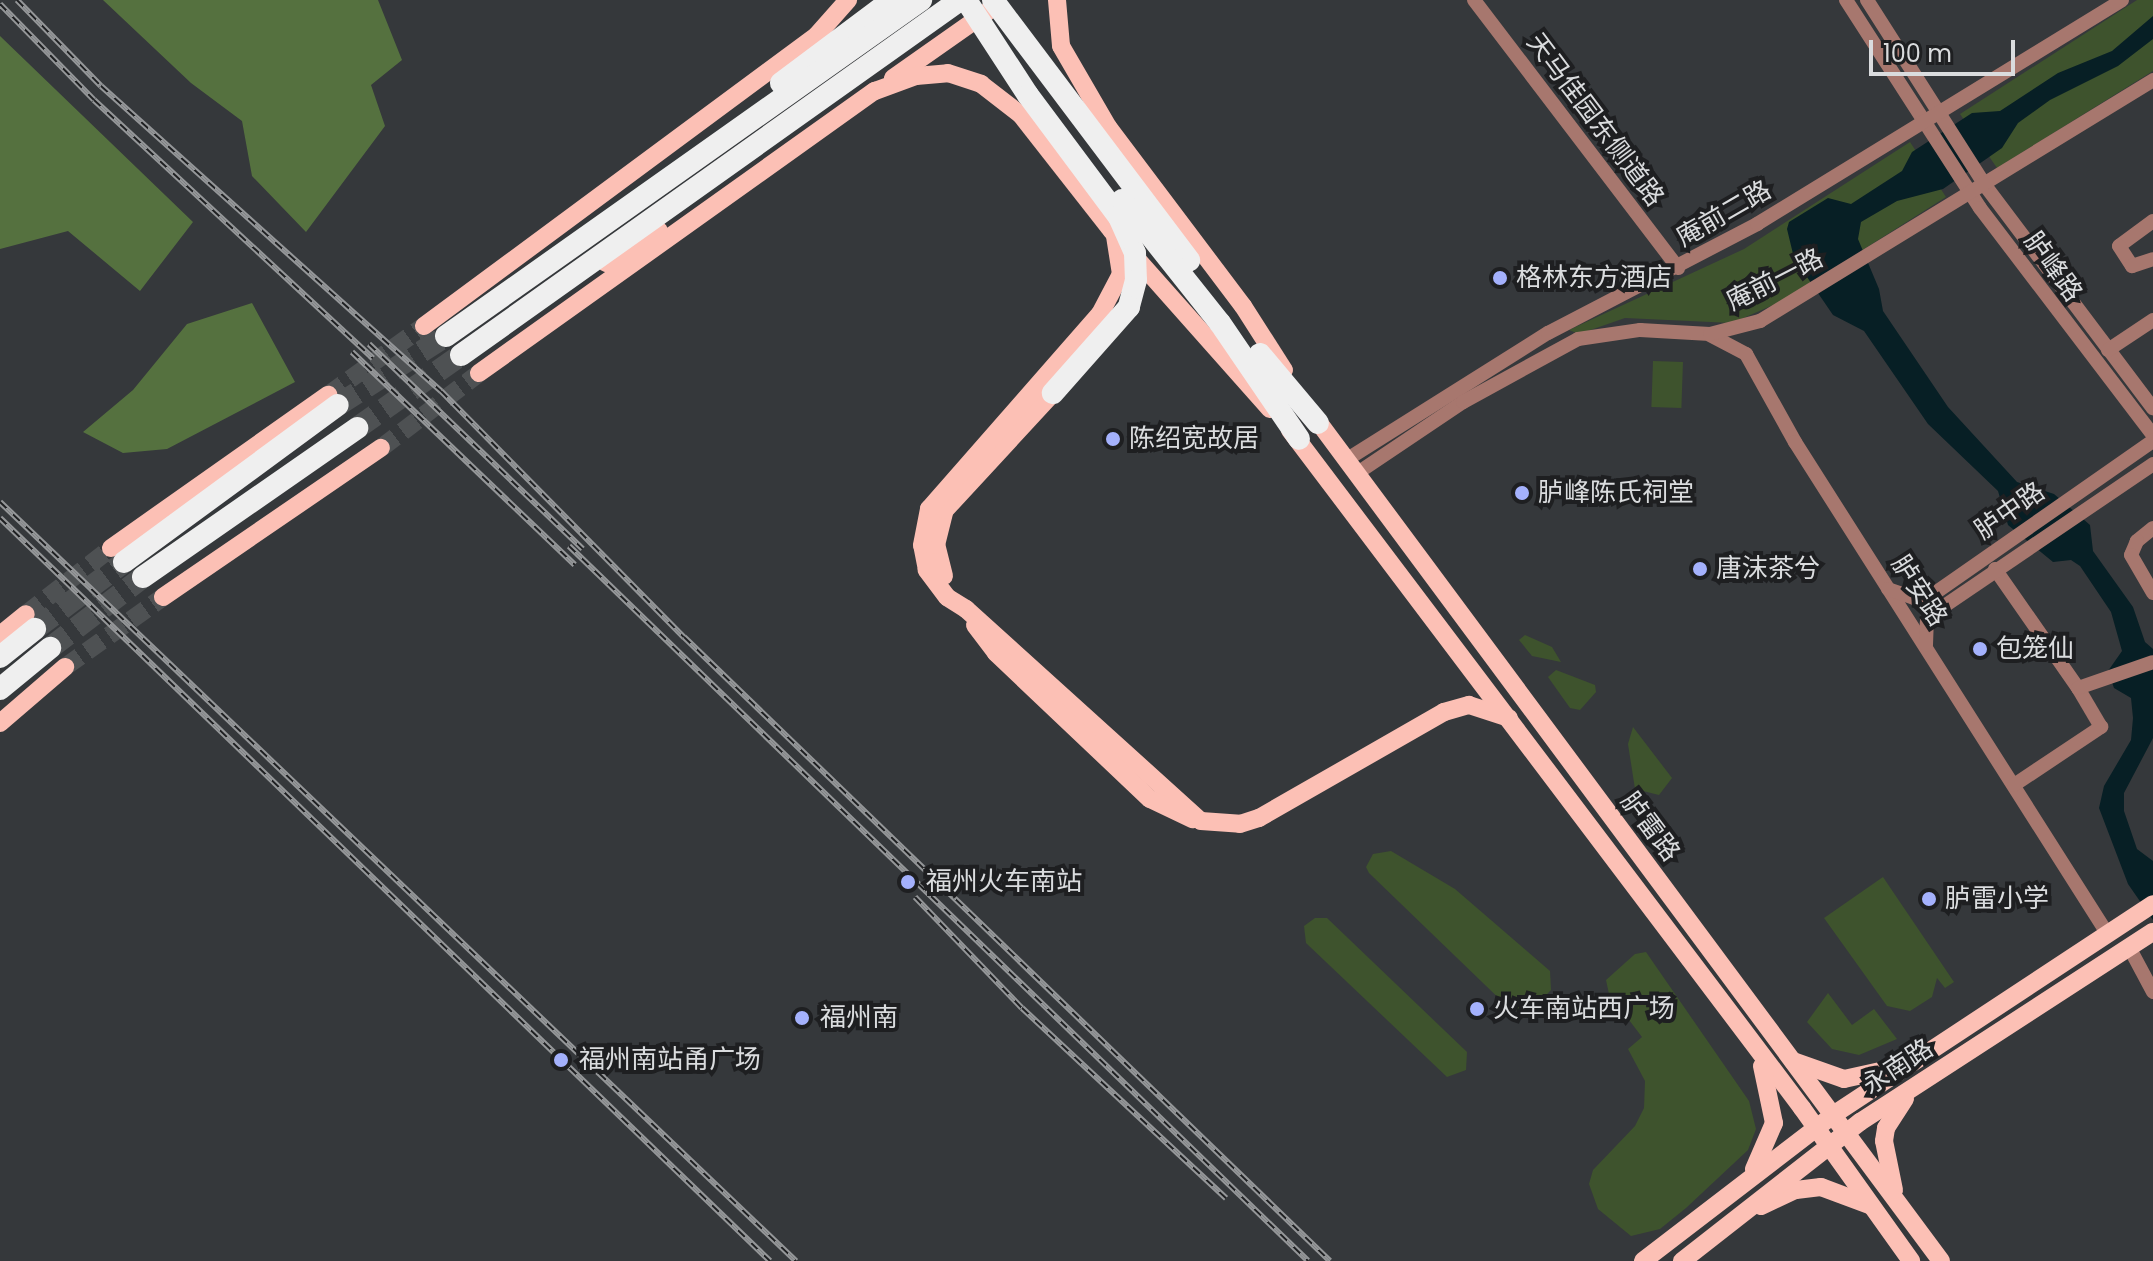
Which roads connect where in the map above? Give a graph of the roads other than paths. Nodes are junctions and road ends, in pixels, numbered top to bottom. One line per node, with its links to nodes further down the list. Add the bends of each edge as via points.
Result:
1 (848, 0): 21 (main road, via 817,35)
2 (892, 0): 13 (highway)
3 (921, 0): 23 (highway)
4 (963, 0): 33 (highway); 40 (highway, bridge, via 1119,217 1135,253 1129,307)
5 (972, 0): 29 (highway, bridge)
6 (993, 0): 29 (highway, bridge)
7 (1003, 0): 15 (main road)
8 (1057, 0): 18 (main road, via 1061,46)
9 (1474, 0): 28 (street, 天马佳园东侧道路)
10 (1846, 0): 19 (street, 胪峰路)
11 (1867, 0): 17 (street, 胪峰路)
12 (2122, 0): 17 (street, 庵前二路)
13 (823, 47): 21 (main road); 23 (highway)
14 (2153, 80): 22 (street, 庵前一路)
15 (875, 91): 16 (main road, 胪雷路, via 916,76 948,73 981,84); 20 (main road)
16 (1021, 115): 18 (main road, via 1016,81 1045,59 1061,65); 26 (main road, 胪雷路)
17 (1940, 119): 19 (street, 庵前二路); 22 (street, 胪峰路)
18 (1108, 127): 43 (main road, 胪雷路, via 1243,306)
19 (1927, 127): 24 (street, 胪峰路); 28 (street, 庵前二路)
20 (768, 165): 33 (main road); 39 (main road)
21 (615, 179): 32 (main road)
22 (1980, 179): 24 (street, 庵前一路); 36 (street, 胪峰路)
23 (660, 185): 35 (highway)
24 (1966, 188): 30 (street, 庵前一路, via 1861,261); 45 (street, 胪峰路)
25 (2153, 221): 27 (street, via 2119,246 2132,266)
26 (1112, 231): 40 (main road, via 1122,264 1111,298); 46 (main road, 胪雷路)
27 (2153, 259)
28 (1678, 268): 49 (street, 庵前二路, via 1548,333)
29 (1225, 319): 43 (highway); 46 (highway)
30 (1760, 321): 34 (street, 庵前一路); 37 (street, via 1749,332)
31 (2152, 323): 36 (street)
32 (424, 326)
33 (503, 326): 38 (highway)
34 (1710, 334): 37 (street); 49 (street, 庵前一路, via 1640,330 1578,339)
35 (446, 336)
36 (2110, 353): 42 (street, 胪峰路)
37 (1746, 354): 55 (street, 胪安路)
38 (461, 355)
39 (479, 373)
40 (1046, 387): 67 (main road, bridge, via 955,493 941,518 938,562 966,609 1201,821 1240,824 1259,818 1444,712 1469,705)
41 (333, 400): 52 (highway)
42 (2153, 408)
43 (1318, 423): 49 (main road, 胪雷路)
44 (357, 428): 54 (highway)
45 (2153, 438): 51 (street, 胪中路)
46 (1299, 439): 67 (main road, 胪雷路)
47 (381, 448): 57 (main road)
48 (2153, 464): 51 (street, 胪中路)
49 (1351, 467): 75 (main road, 胪雷路)
50 (2153, 528): 56 (street, via 2137,541 2131,555)
51 (2016, 545): 53 (street, 胪中路); 55 (street, 胪中路, via 1928,596 1914,598)
52 (117, 555)
53 (1995, 569): 60 (street, 胪中路, via 1934,613 1927,622); 65 (street)
54 (143, 577)
55 (1888, 589): 60 (street, 胪安路)
56 (2153, 593)
57 (163, 597)
58 (30, 621): 59 (main road); 62 (highway)
59 (0, 635)
60 (1926, 645): 69 (street, 胪安路)
61 (50, 648): 66 (highway)
62 (0, 657)
63 (2153, 662): 65 (street)
64 (65, 667): 68 (main road)
65 (2078, 688): 69 (street, via 2101,727)
66 (0, 689)
67 (1509, 718): 74 (main road, 胪雷路)
68 (0, 723)
69 (2014, 785): 71 (street, 胪安路)
70 (2153, 904): 71 (main road)
71 (2107, 933): 76 (main road)
72 (2142, 939): 73 (street); 77 (main road, 永南路)
73 (2153, 992)
74 (1749, 1038): 79 (main road, 胪雷路); 82 (main road, via 1770,1084 1774,1123 1767,1150)
75 (1789, 1058): 76 (main road, via 1844,1079); 78 (main road, 胪雷路)
76 (1916, 1060): 78 (main road)
77 (1914, 1087): 80 (main road, 永南路); 84 (main road, via 1895,1111 1884,1141 1886,1167)
78 (1833, 1115): 79 (main road); 80 (main road, 胪雷路)
79 (1816, 1128): 81 (main road, 胪雷路); 82 (main road)
80 (1845, 1132): 81 (main road, 永南路); 84 (main road, 胪雷路)
81 (1827, 1145): 83 (main road, 胪雷路); 85 (main road, 永南路)
82 (1741, 1186): 86 (main road)
83 (1872, 1206): 85 (main road, via 1821,1187 1796,1190); 88 (main road, 胪雷路)
84 (1900, 1207): 89 (main road, 胪雷路)
85 (1737, 1217): 87 (main road, 永南路)
86 (1643, 1261)
87 (1682, 1261)
88 (1911, 1261)
89 (1941, 1261)

